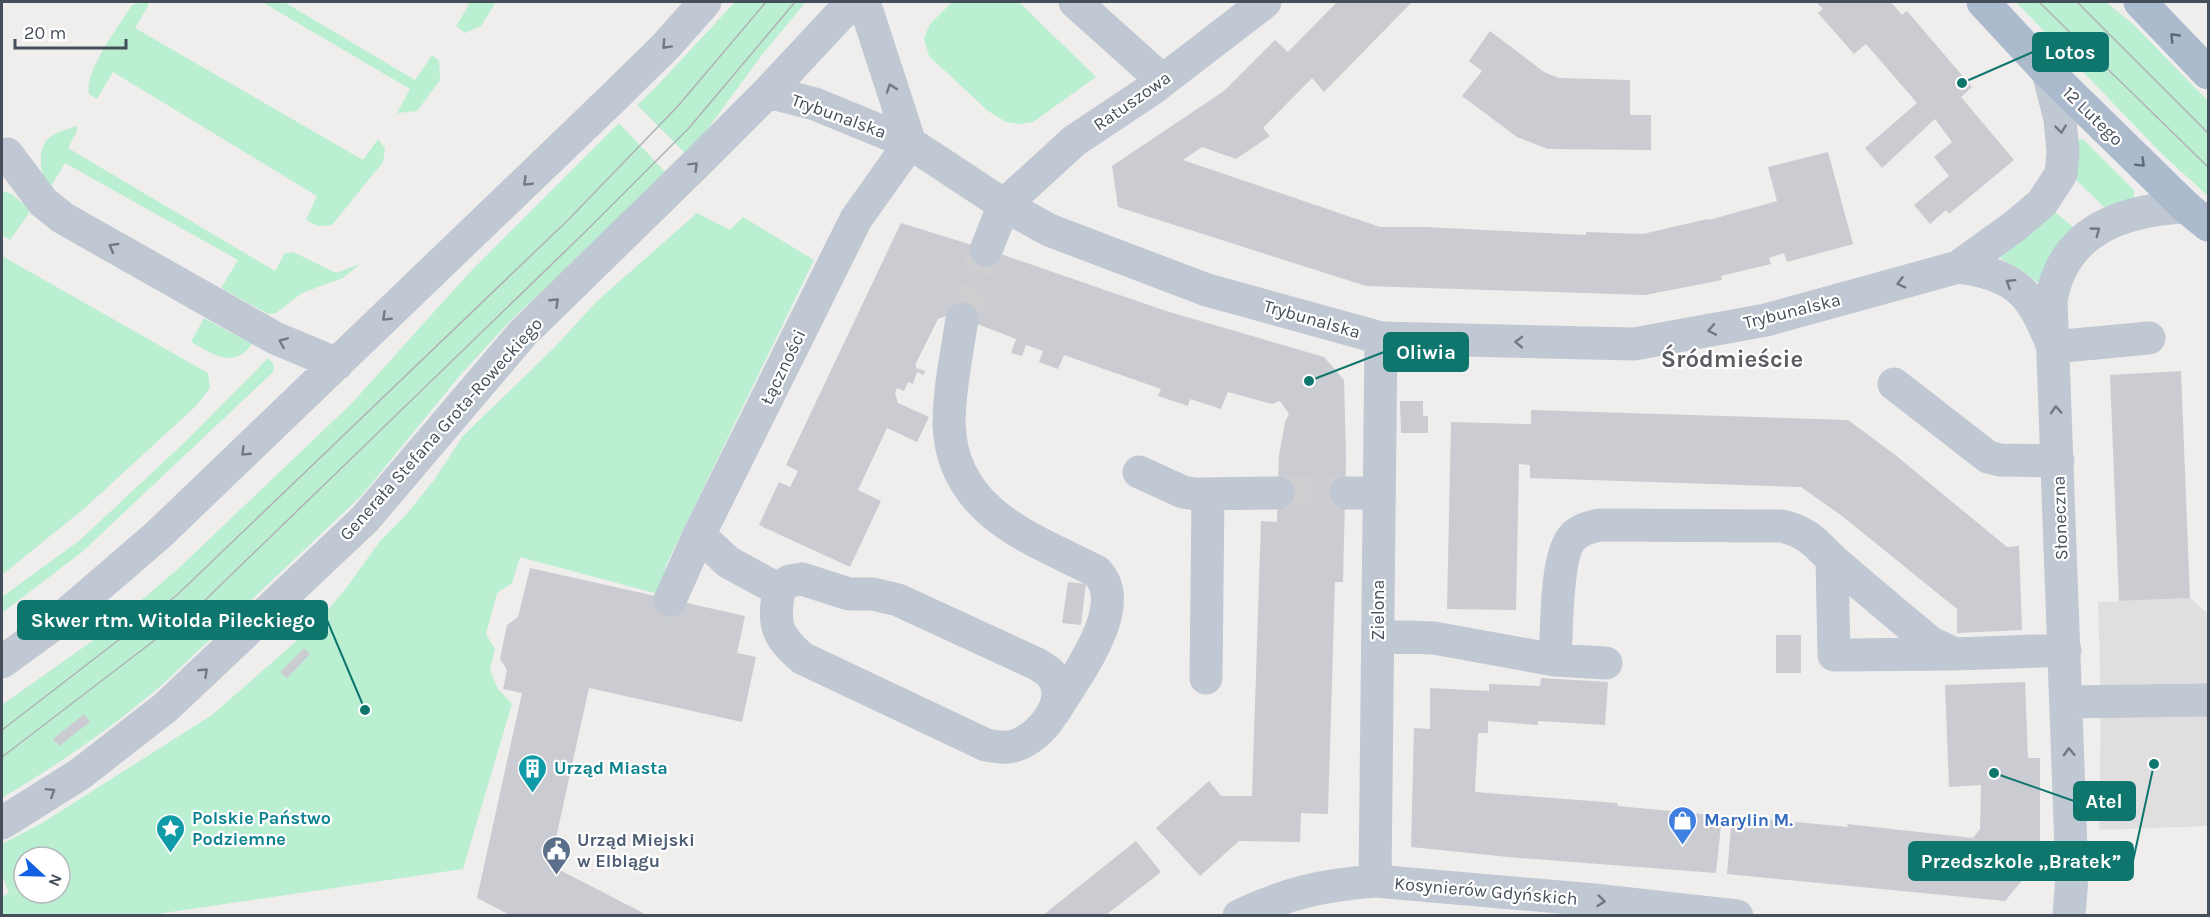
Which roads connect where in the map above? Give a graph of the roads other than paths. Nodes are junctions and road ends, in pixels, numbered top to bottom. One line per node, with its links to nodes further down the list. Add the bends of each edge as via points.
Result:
1 (705, 2): 22 (street, one-way to 22, via 665,47)
2 (852, 2): 11 (street, Generała Stefana Grota-Roweckiego)
3 (864, 2): 12 (street, Trybunalska, one-way to 3)
4 (1076, 2): 10 (street)
5 (1265, 2): 10 (street, Ratuszowa)
6 (1983, 2): 8 (main road, 12 Lutego)
7 (2140, 2): 9 (main road, one-way to 7)
8 (2048, 72): 15 (main road, 12 Lutego, one-way to 15); 17 (street, one-way to 17, via 2060,119 2061,174 2042,203)
9 (2208, 73)
10 (1162, 80): 14 (street, Ratuszowa, via 1074,141)
11 (768, 92): 12 (street, Trybunalska, via 815,104); 46 (street, Generała Stefana Grota-Roweckiego, one-way to 11, via 80,774 166,707 357,527 523,333)
12 (910, 143): 14 (street, Trybunalska); 30 (street, Łączności, via 856,219)
13 (4, 155): 22 (street, one-way to 13, via 274,338 63,218 43,202)
14 (1004, 205): 16 (street); 19 (street, Trybunalska, via 1049,230 1207,290)
15 (2197, 216): 21 (street, Słoneczna, one-way to 15, via 2054,288 2068,258 2081,243 2109,222 2133,213 2156,208)
16 (986, 250)
17 (1958, 267): 19 (street, Trybunalska, one-way to 19, via 1766,320 1634,344); 21 (street, one-way to 17, via 2039,313 2025,293 1996,275)
18 (962, 319): 40 (street, via 949,424 957,464 970,490 1002,522 1104,578 1104,626)
19 (1381, 338): 28 (street, Zielona)
20 (2149, 338): 21 (street)
21 (2053, 347): 24 (street, Słoneczna, one-way to 21)
22 (337, 364): 38 (street, one-way to 38, via 158,535 57,622)
23 (1894, 384): 24 (street, via 1988,457)
24 (2058, 461): 35 (street, Słoneczna)
25 (1139, 472): 29 (street, via 1183,492)
26 (1278, 492): 29 (street)
27 (1346, 493): 28 (street)
28 (1379, 493): 34 (street, Zielona)
29 (1208, 495): 42 (street)
30 (699, 535): 32 (street, via 728,562); 33 (street, Łączności)
31 (1832, 560): 36 (street, via 1931,643); 36 (street, via 1834,655); 37 (street, via 1816,542 1782,526 1600,525 1584,530 1573,536 1562,559)
32 (780, 590): 41 (street, via 789,581 802,579 849,594 884,596); 45 (street, via 776,621 781,637 802,658 986,745 1014,746 1030,739)
33 (670, 600)
34 (1378, 636): 37 (street, via 1434,638); 47 (street, Zielona)
35 (2066, 650): 36 (street); 44 (street, Słoneczna)
36 (1955, 654)
37 (1555, 660): 39 (street)
38 (2, 661)
39 (1606, 663)
40 (1083, 664): 41 (street, via 1069,673); 45 (street)
41 (1049, 672): 45 (street, via 1058,693)
42 (1206, 678)
43 (2208, 700): 44 (street)
44 (2067, 702): 50 (street, Słoneczna, one-way to 44, via 2072,876)
45 (1050, 719)
46 (2, 823)
47 (1375, 881): 48 (street, Kosynierów Gdyńskich, via 1304,890); 49 (street, Kosynierów Gdyńskich, one-way to 49)
48 (1239, 915)
49 (1737, 915)
50 (2069, 915)

